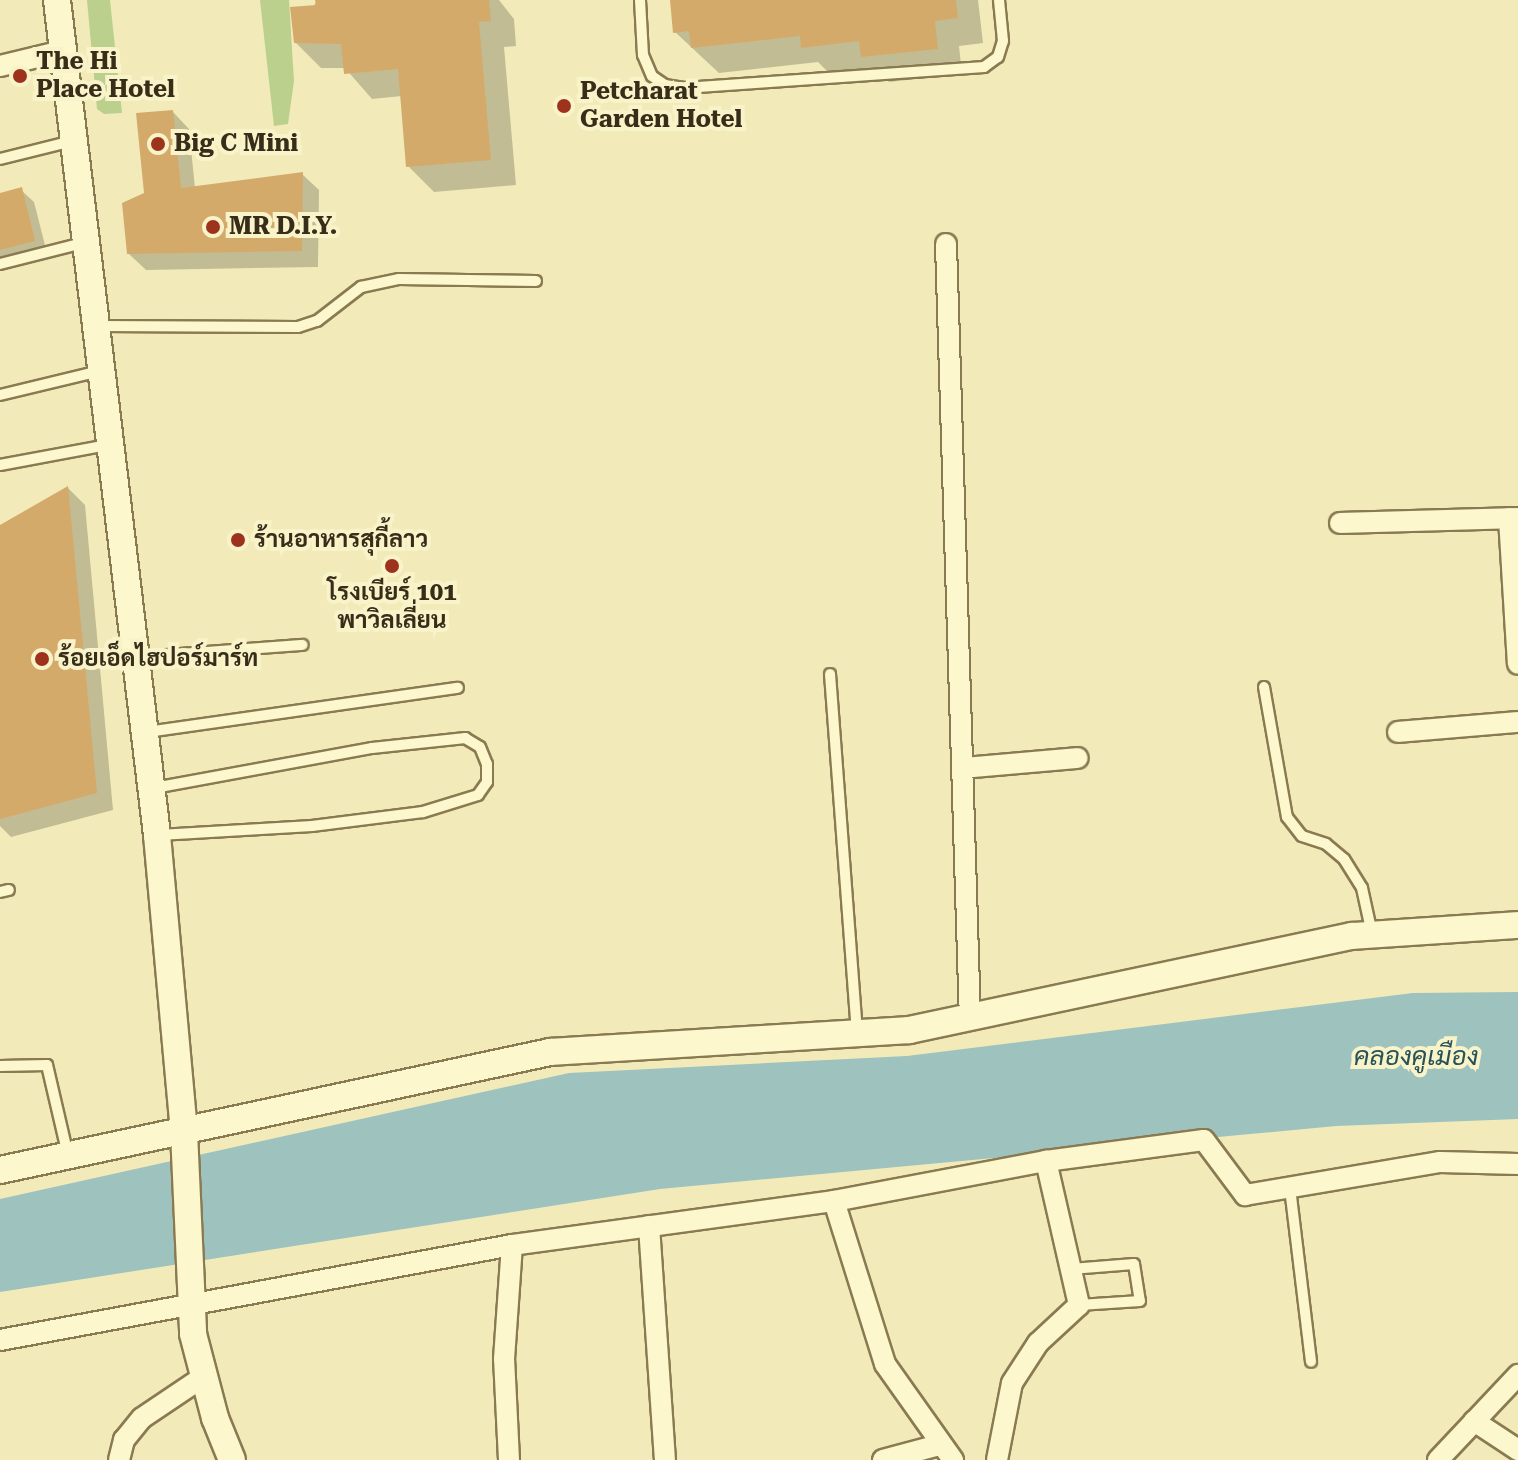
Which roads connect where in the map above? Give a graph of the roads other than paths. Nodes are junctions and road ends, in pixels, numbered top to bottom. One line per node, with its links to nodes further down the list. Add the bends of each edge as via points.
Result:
1 (57, 0): 4 (street)
2 (640, 0): 3 (lane, via 643,55 652,76 684,88 984,67 998,57 1003,41)
3 (999, 0)
4 (62, 51): 5 (street); 6 (street)
5 (0, 66)
6 (72, 141): 7 (lane); 8 (street)
7 (0, 159)
8 (83, 243): 10 (lane); 12 (street)
9 (946, 244): 29 (street)
10 (0, 264)
11 (536, 281): 12 (lane, via 399,279 361,287 317,321 298,327)
12 (96, 326): 13 (street)
13 (101, 370): 14 (lane); 15 (street)
14 (0, 395)
15 (109, 445): 16 (lane); 20 (street)
16 (0, 465)
17 (1514, 518): 18 (street); 21 (street)
18 (1340, 523)
19 (303, 645): 20 (lane)
20 (136, 657): 26 (street)
21 (1518, 664)
22 (830, 674): 35 (lane)
23 (1264, 687): 33 (lane, via 1287,817 1302,836 1326,844 1344,859 1362,888)
24 (458, 688): 26 (lane)
25 (1518, 722): 27 (street)
26 (145, 732): 30 (street)
27 (1398, 732)
28 (1078, 758): 29 (street)
29 (963, 768): 34 (street)
30 (151, 788): 31 (street); 31 (lane, via 372,748 465,738 480,747 487,764 487,782 478,795 423,812 312,826)
31 (157, 835): 37 (street)
32 (1518, 925): 33 (street)
33 (1372, 934): 34 (street)
34 (970, 1019): 35 (street)
35 (857, 1033): 37 (street, via 550,1052)
36 (0, 1066): 38 (lane, via 47,1065)
37 (185, 1140): 38 (street); 47 (street)
38 (68, 1157): 41 (street)
39 (1046, 1161): 42 (street, via 1204,1140 1245,1195); 43 (street); 46 (street)
40 (1518, 1164): 42 (street, via 1440,1162)
41 (0, 1170)
42 (1290, 1188): 50 (lane)
43 (834, 1201): 44 (street); 55 (street, via 885,1364)
44 (649, 1226): 45 (street); 59 (street)
45 (512, 1245): 47 (street); 58 (street, via 504,1359)
46 (1071, 1269): 48 (street); 48 (lane, via 1134,1264 1140,1301)
47 (190, 1305): 49 (street); 52 (street)
48 (1079, 1305): 61 (street, via 1038,1343 1012,1383)
49 (0, 1340)
50 (1311, 1362)
51 (1518, 1375): 53 (street)
52 (203, 1377): 56 (street, via 142,1418 124,1440); 57 (street)
53 (1474, 1421): 54 (street); 62 (street)
54 (1518, 1450)
55 (946, 1452): 60 (street)
56 (119, 1460)
57 (232, 1460)
58 (509, 1460)
59 (665, 1460)
60 (883, 1460)
61 (997, 1460)
62 (1438, 1460)

